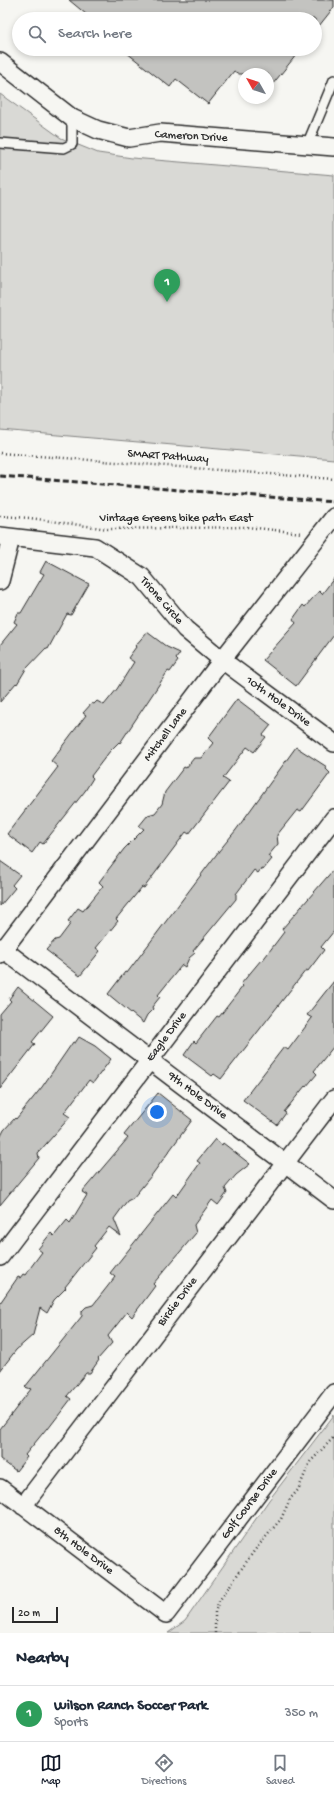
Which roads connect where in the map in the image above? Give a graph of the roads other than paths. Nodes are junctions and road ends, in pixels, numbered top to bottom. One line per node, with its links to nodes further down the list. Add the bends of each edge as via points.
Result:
1 (0, 62): 3 (street, Cameron Drive)
2 (334, 80): 5 (lane)
3 (72, 118): 4 (lane, via 72,144 68,147); 5 (street, Cameron Drive, via 98,130 130,138 160,133)
4 (0, 143)
5 (306, 145): 6 (street, Cameron Drive)
6 (334, 147)
7 (334, 517): 10 (street, Mitchell Lane)
8 (6, 537): 9 (street); 10 (street, Trione Circle, via 95,547 142,577 184,629)
9 (0, 581)
10 (222, 660): 11 (street, 10th Hole Drive); 13 (street, Mitchell Lane)
11 (334, 743)
12 (334, 818): 14 (street, Eagle Drive)
13 (1, 950): 14 (street, 9th Hole Drive)
14 (150, 1060): 16 (street, 9th Hole Drive); 18 (street, Eagle Drive)
15 (334, 1099): 16 (street, Birdie Drive)
16 (285, 1163): 17 (street, 9th Hole Drive); 21 (street, Birdie Drive)
17 (334, 1200)
18 (0, 1257)
19 (334, 1393): 22 (street, Golf Course Drive)
20 (0, 1488): 21 (street, 8th Hole Drive)
21 (23, 1506): 22 (street, 8th Hole Drive)
22 (166, 1614)

